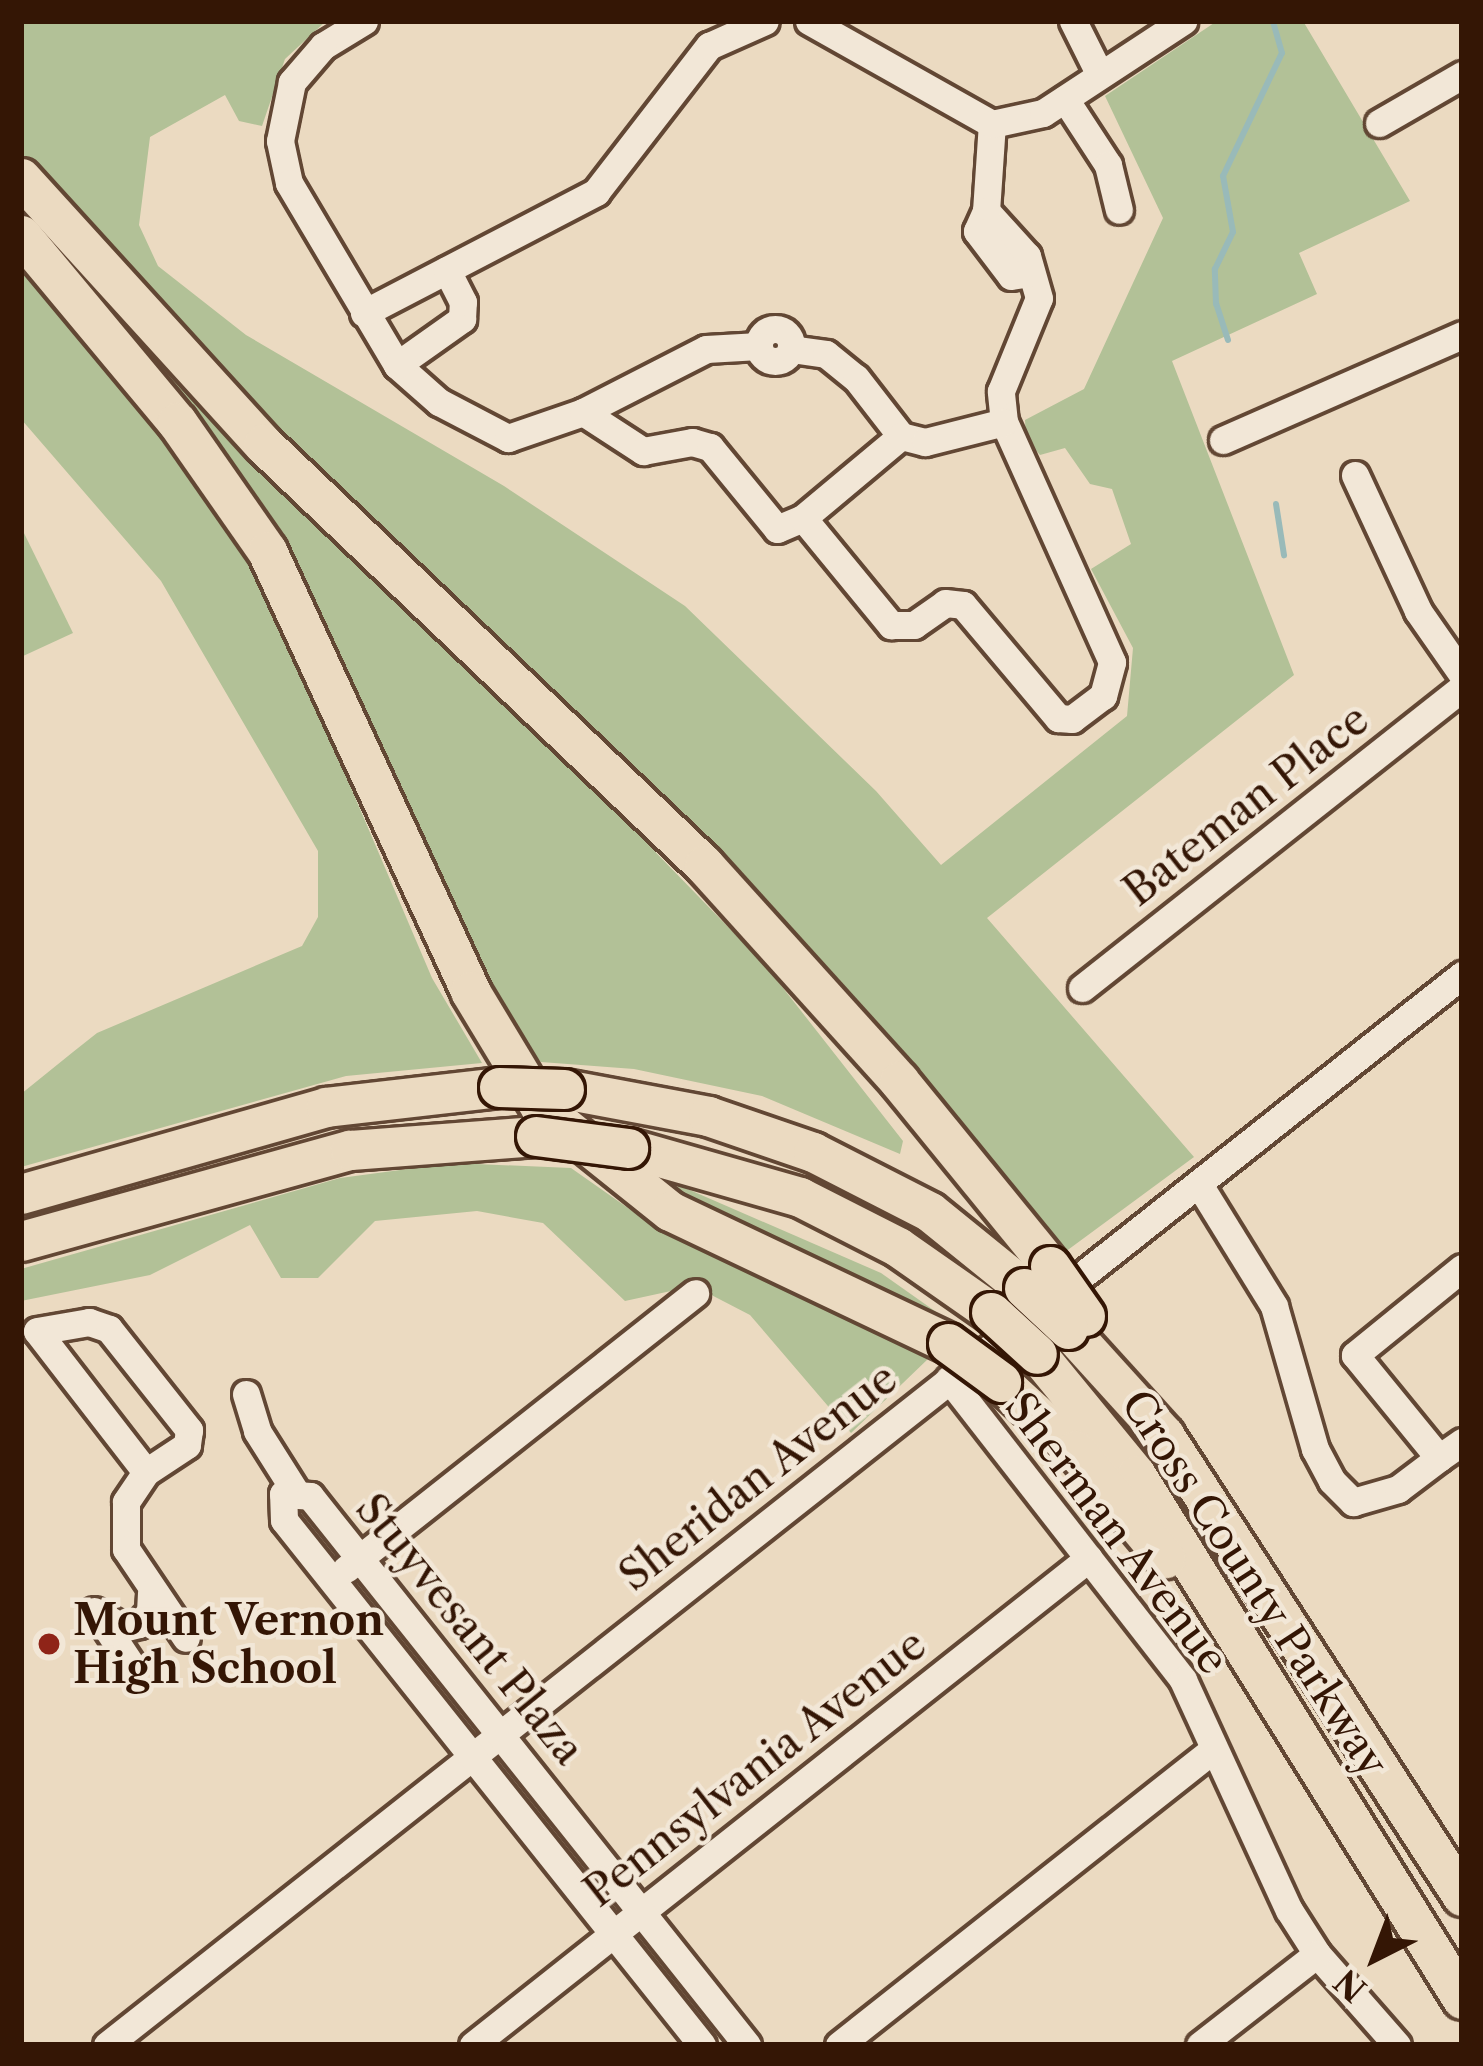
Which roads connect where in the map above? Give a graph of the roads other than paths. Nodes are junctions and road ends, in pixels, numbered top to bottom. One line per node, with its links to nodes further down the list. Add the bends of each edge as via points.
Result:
1 (364, 21): 17 (street, via 323,46 292,82 280,141 289,183)
2 (694, 21): 7 (street)
3 (765, 21): 7 (street)
4 (808, 21): 11 (street)
5 (1073, 21): 8 (street)
6 (1183, 21): 8 (street)
7 (710, 46): 16 (street, via 596,192)
8 (1099, 74): 10 (street)
9 (1462, 75): 12 (street)
10 (1065, 99): 11 (street, via 1043,113); 14 (street, via 1108,165)
11 (992, 124): 21 (street, via 986,211 1027,256 1039,298 1001,391)
12 (1379, 124)
13 (21, 178): 34 (highway, via 250,432 704,865 898,1081)
14 (1119, 210)
15 (21, 235): 37 (highway, via 177,422 267,551 484,1019 540,1107 670,1211)
16 (447, 270): 17 (street); 19 (street, via 462,319)
17 (364, 313): 19 (street)
18 (1462, 335): 23 (street)
19 (397, 365): 20 (street, via 439,402 508,438)
20 (583, 412): 22 (street, via 706,349 759,346 770,361 791,349 826,354); 25 (street, via 643,452 692,442 710,448 777,529)
21 (1004, 422): 22 (street, via 925,442); 25 (street, via 1112,662 1103,696 1072,719 1058,718 963,605 945,602 914,625 891,625)
22 (901, 436): 25 (street)
23 (1223, 440)
24 (1355, 475): 26 (street, via 1418,611)
25 (803, 518)
26 (1462, 674)
27 (1462, 688): 29 (street, Bateman Place)
28 (1462, 975): 30 (street, Sheridan Avenue)
29 (1082, 988)
30 (1200, 1186): 37 (street, Sheridan Avenue); 39 (street, via 1274,1306 1315,1449 1352,1502 1398,1489)
31 (21, 1194): 34 (highway, Cross County Parkway, bridge, via 326,1107 499,1087 564,1089 708,1116 824,1156)
32 (21, 1241): 46 (highway, Cross County Parkway, bridge, via 350,1150 536,1136 628,1148 800,1197 898,1247 1037,1354 1136,1475)
33 (1462, 1268): 39 (street, via 1355,1355)
34 (1037, 1277): 52 (highway, Cross County Parkway, bridge, via 1154,1419)
35 (695, 1293): 42 (street)
36 (29, 1332): 40 (street); 40 (street, via 88,1322 109,1330 189,1430 187,1445)
37 (949, 1361): 43 (street, Sherman Avenue); 46 (highway, bridge, via 1001,1382 1075,1450); 49 (street, Sheridan Avenue)
38 (246, 1394): 41 (street, via 257,1431)
39 (1451, 1450)
40 (146, 1472): 45 (street, via 126,1502 126,1549)
41 (295, 1491): 42 (street, Stuyvesant Plaza, via 310,1496); 44 (street, Stuyvesant Plaza, via 283,1494 284,1520)
42 (359, 1558): 44 (street); 49 (street, Stuyvesant Plaza)
43 (1089, 1558): 50 (street, Sherman Avenue, via 1183,1680); 54 (street, Pennsylvania Avenue)
44 (333, 1580): 51 (street, Stuyvesant Plaza)
45 (151, 1593): 47 (street); 48 (street, via 139,1624 98,1616)
46 (1235, 1636): 57 (highway, Cross County Parkway)
47 (186, 1638)
48 (132, 1666)
49 (501, 1735): 51 (street, Sheridan Avenue); 54 (street, Stuyvesant Plaza)
50 (1214, 1750): 56 (street, Sherman Avenue); 62 (street)
51 (473, 1756): 55 (street, Stuyvesant Plaza); 58 (street, Sheridan Avenue)
52 (1451, 1872): 53 (highway, Cross County Parkway)
53 (1462, 1896)
54 (641, 1911): 55 (street, Pennsylvania Avenue); 61 (street, Stuyvesant Plaza)
55 (613, 1934): 59 (street, Pennsylvania Avenue); 60 (street, Stuyvesant Plaza)
56 (1317, 1954): 63 (street); 64 (street, Sherman Avenue)
57 (1462, 1999)
58 (107, 2045)
59 (473, 2045)
60 (701, 2045)
61 (747, 2045)
62 (839, 2045)
63 (1200, 2045)
64 (1397, 2045)

